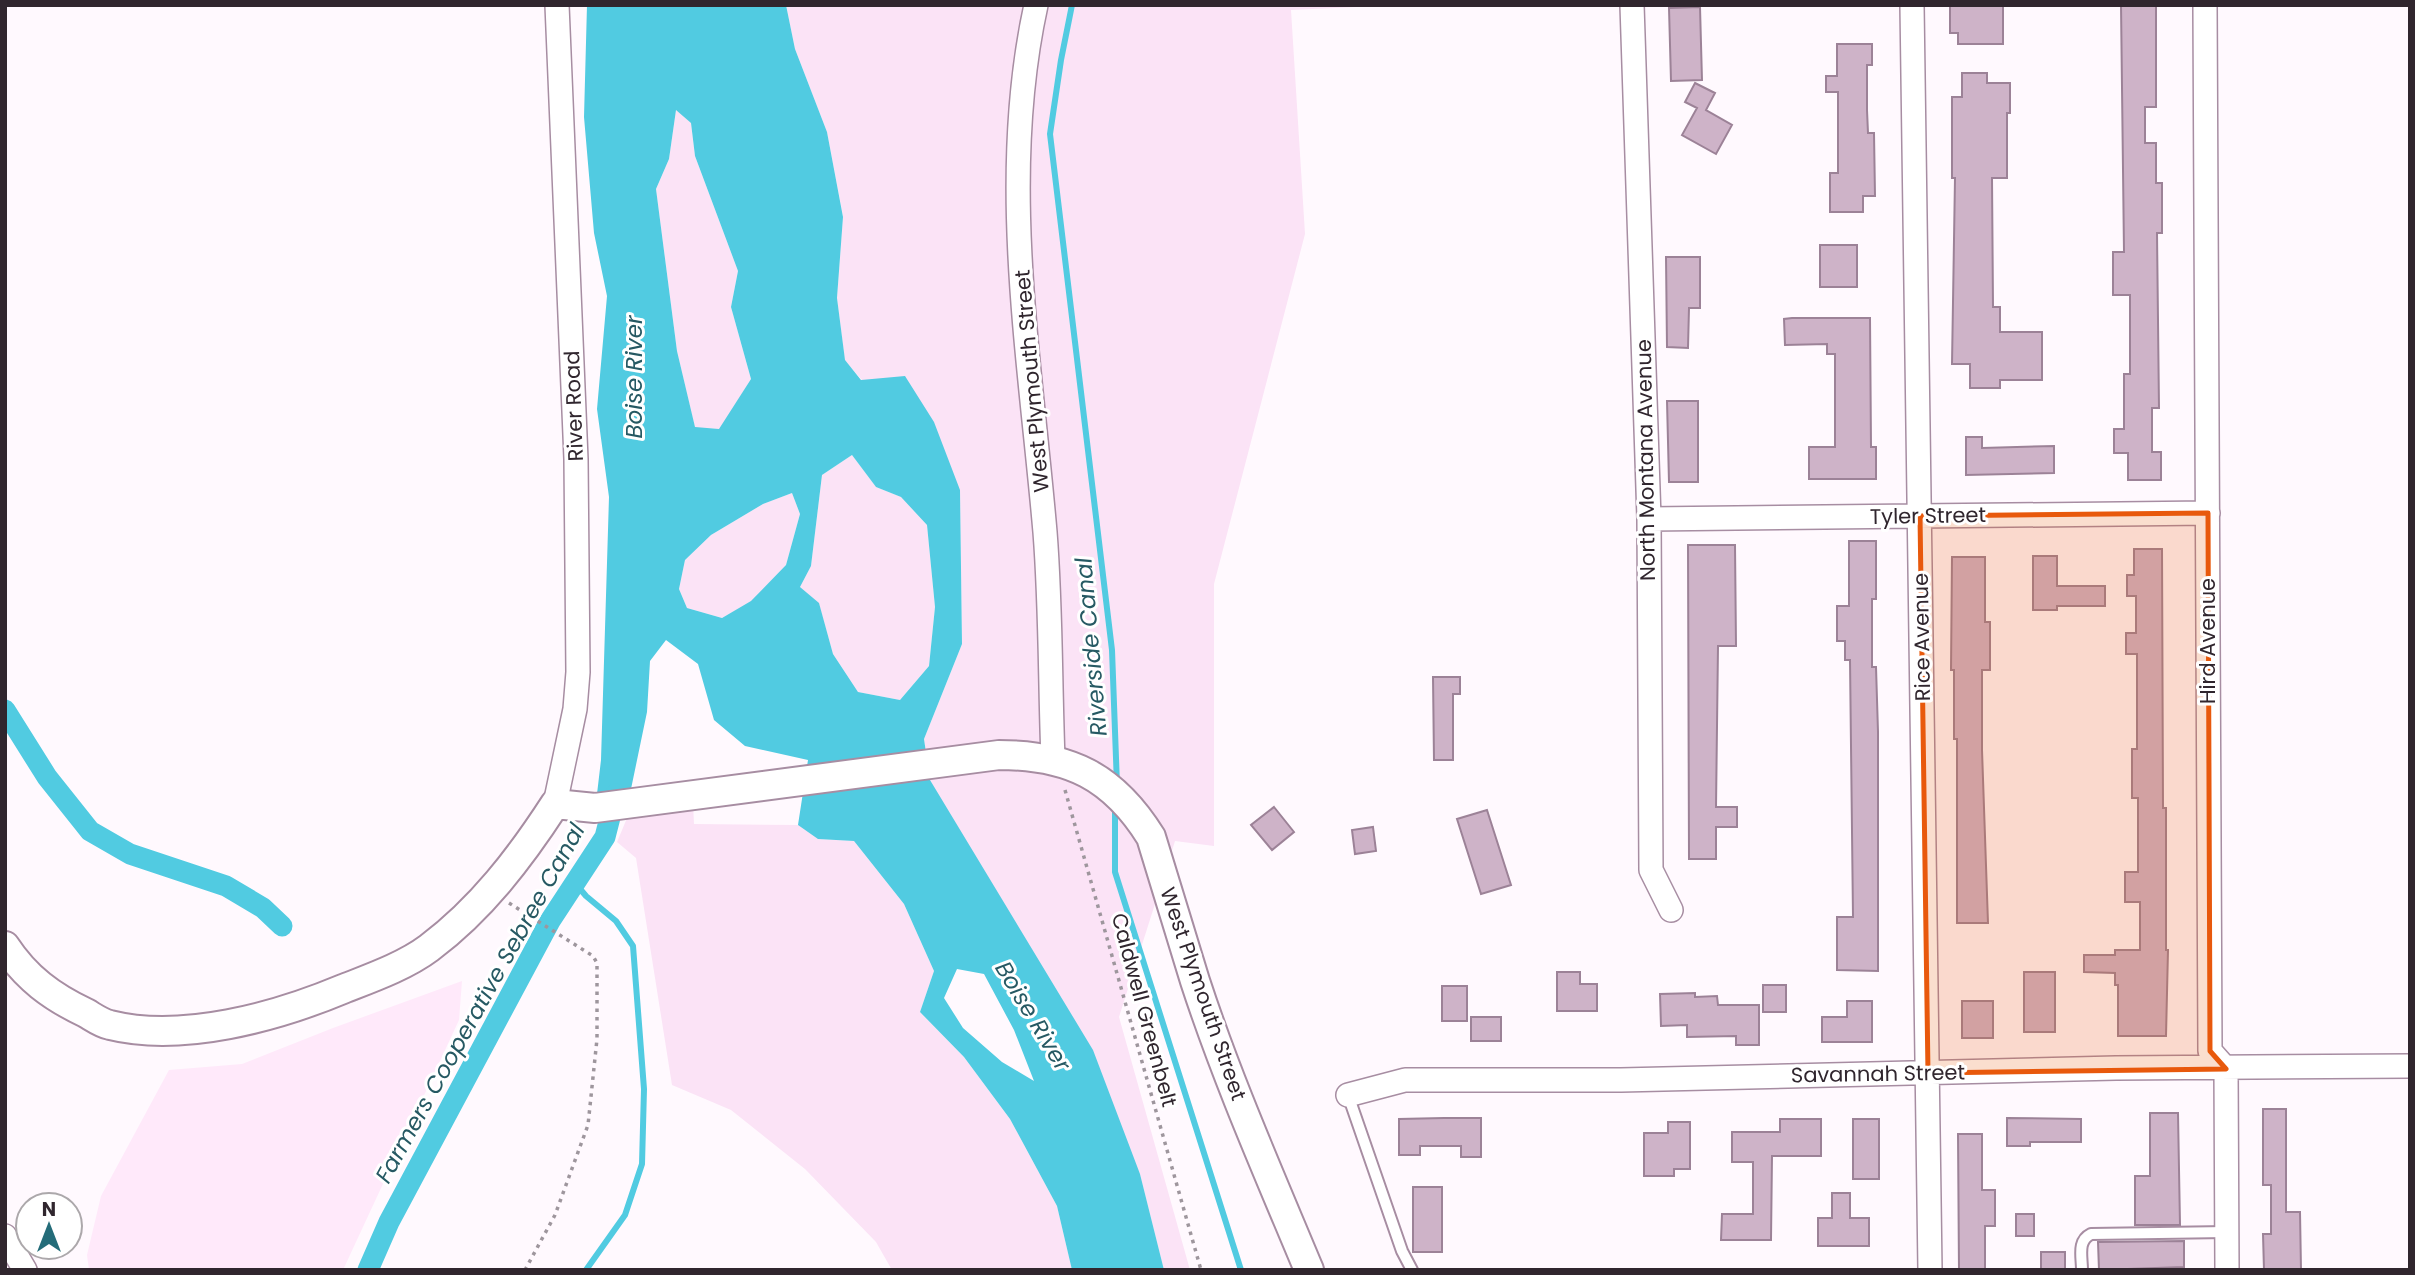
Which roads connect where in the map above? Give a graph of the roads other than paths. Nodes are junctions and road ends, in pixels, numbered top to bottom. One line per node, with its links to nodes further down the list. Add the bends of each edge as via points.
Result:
1 (557, 5): 10 (street, River Road, via 576,445 578,672)
2 (1036, 5): 9 (street, West Plymouth Street, via 1021,101 1017,169 1025,323 1045,535)
3 (1632, 5): 8 (street, North Montana Avenue)
4 (1912, 5): 7 (street, Rice Avenue)
5 (2205, 5): 6 (street, Hird Avenue)
6 (2207, 513): 7 (street, Tyler Street); 14 (street, Hird Avenue, via 2210,1051)
7 (1920, 516): 8 (street, Tyler Street); 15 (street, Rice Avenue)
8 (1649, 519): 11 (street, North Montana Avenue, via 1651,870)
9 (1053, 759): 10 (street, West Plymouth Street, via 999,755 595,808); 20 (street, West Plymouth Street, via 1083,770 1117,795 1152,837 1223,1058)
10 (555, 804): 12 (street, via 505,874 461,922 427,950 305,1005 239,1023 157,1031 108,1024 54,998 18,966)
11 (1671, 910)
12 (5, 946)
13 (2410, 1066): 14 (street, Savannah Street)
14 (2226, 1069): 15 (street, Savannah Street); 17 (street, Hird Avenue)
15 (1928, 1073): 16 (street, Savannah Street, via 1405,1080); 22 (street, Rice Avenue)
16 (1348, 1095): 21 (lane)
17 (2227, 1232): 23 (lane, via 2091,1234 2082,1243); 24 (street, Hird Avenue)
18 (5, 1236): 19 (street)
19 (25, 1270)
20 (1309, 1270)
21 (1412, 1270)
22 (1930, 1270)
23 (2082, 1270)
24 (2227, 1270)

